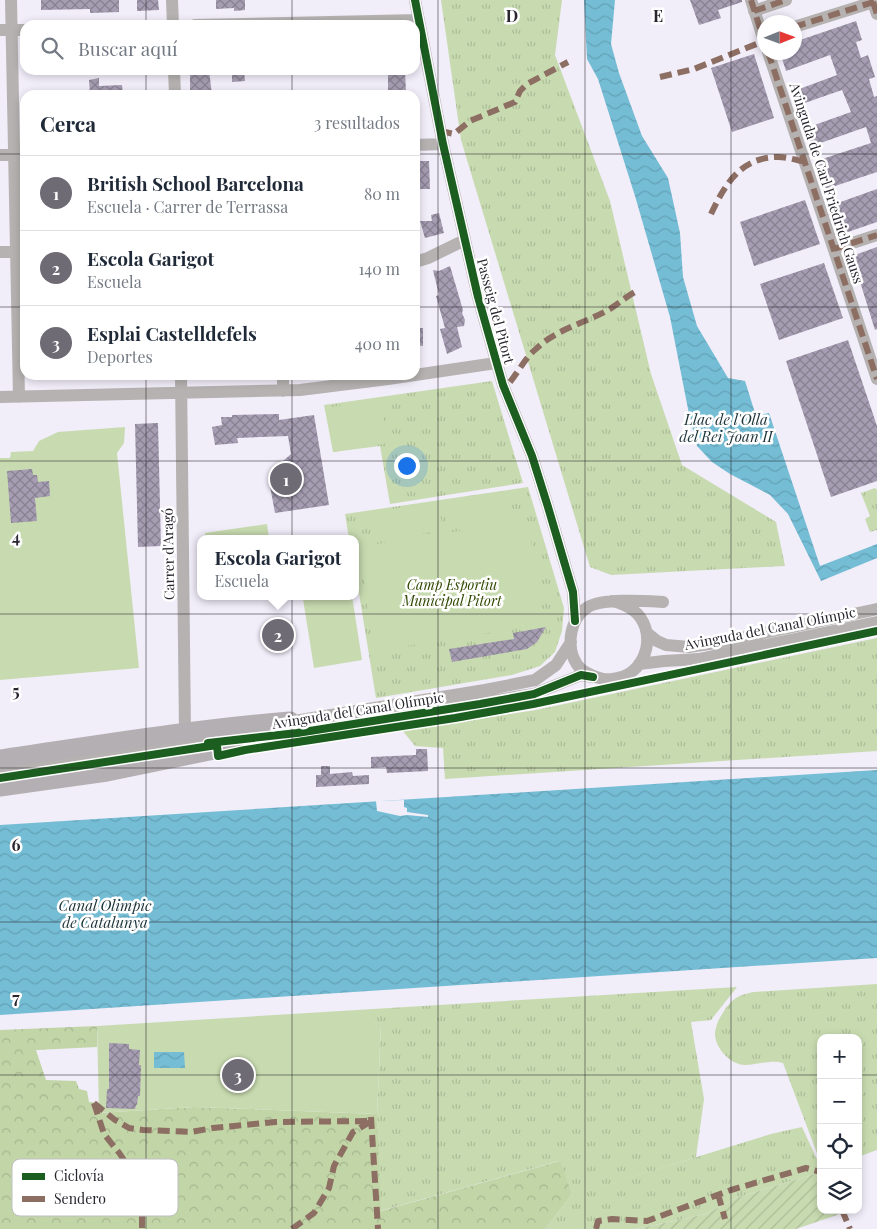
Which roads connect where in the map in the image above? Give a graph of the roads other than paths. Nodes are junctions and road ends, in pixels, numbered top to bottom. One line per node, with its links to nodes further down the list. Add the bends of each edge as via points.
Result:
1 (11, 0): 11 (street)
2 (172, 0): 8 (street)
3 (415, 0): 9 (street, Passeig del Pitort)
4 (786, 0): 5 (street)
5 (753, 5): 7 (street)
6 (876, 6): 10 (street)
7 (757, 17)
8 (173, 20)
9 (418, 20)
10 (802, 25)
11 (6, 30): 12 (street); 19 (street)
12 (20, 30)
13 (420, 30): 17 (street, Passeig del Pitort)
14 (771, 60): 23 (street, Avinguda de Carl Friedrich Gauss)
15 (174, 75): 16 (street)
16 (175, 90)
17 (443, 144): 18 (street); 22 (street, Passeig del Pitort)
18 (420, 145)
19 (20, 155): 20 (street)
20 (0, 156)
21 (877, 235): 23 (street)
22 (465, 240): 26 (street); 28 (street, Passeig del Pitort)
23 (834, 250): 30 (street, Avinguda de Carl Friedrich Gauss)
24 (0, 252): 25 (street)
25 (20, 252)
26 (420, 260)
27 (20, 324): 36 (street)
28 (496, 363): 29 (street); 38 (street, Passeig del Pitort, via 532,456)
29 (420, 374)
30 (877, 379)
31 (181, 380): 35 (street, Carrer d'Aragó)
32 (283, 380): 34 (street)
33 (380, 380): 34 (street)
34 (283, 391): 35 (street)
35 (181, 392): 36 (street); 49 (street, Carrer d'Aragó)
36 (19, 397): 37 (street)
37 (0, 398)
38 (573, 592): 40 (street, via 581,600); 42 (street, Passeig del Pitort)
39 (612, 601): 40 (street); 44 (street, via 634,610); 44 (street, via 663,602 647,610)
40 (594, 604): 42 (street)
41 (877, 609): 44 (street, Avinguda del Canal Olímpic, via 689,647 656,641)
42 (575, 621): 45 (street)
43 (877, 622): 46 (street, Avinguda del Canal Olímpic, via 699,659)
44 (645, 628): 46 (street, via 646,653)
45 (571, 642): 47 (street, via 576,663); 48 (street, Avinguda del Canal Olímpic, via 556,665 535,680)
46 (639, 664): 47 (street, via 626,676 607,680)
47 (593, 677): 48 (street, Avinguda del Canal Olímpic, via 581,676 534,694)
48 (293, 727): 49 (highway); 51 (street, Avinguda del Canal Olímpic, via 182,747 107,753); 52 (highway, via 107,772)
49 (185, 733): 50 (highway)
50 (0, 759)
51 (0, 770)
52 (0, 787)

